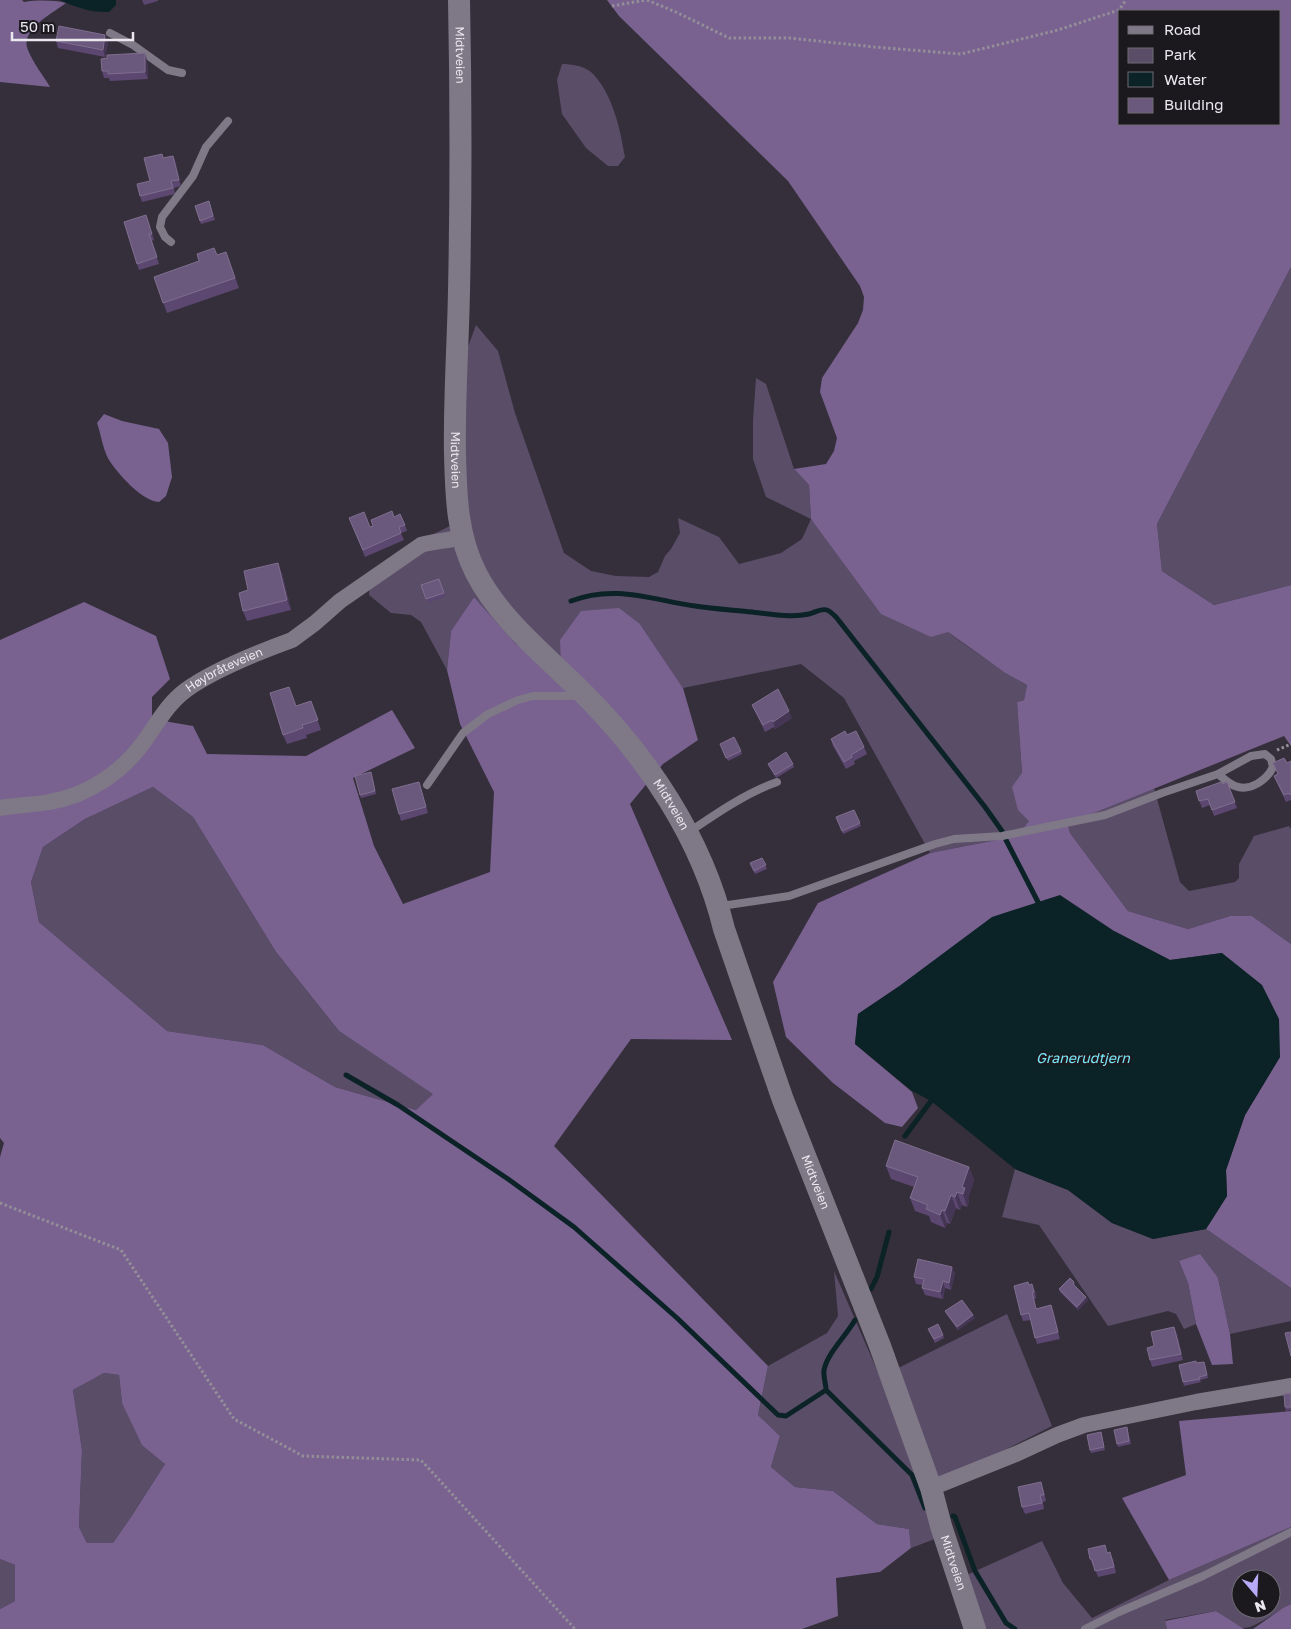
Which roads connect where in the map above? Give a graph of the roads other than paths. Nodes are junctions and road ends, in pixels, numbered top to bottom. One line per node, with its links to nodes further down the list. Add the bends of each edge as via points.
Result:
1 (458, 0): 6 (main road, Midtveien, via 461,169 454,434 456,496)
2 (110, 33): 3 (lane, via 168,70)
3 (182, 73)
4 (228, 121): 5 (lane, via 206,147 193,176 162,217 160,227)
5 (171, 242)
6 (462, 537): 7 (main road, Midtveien, via 468,558 487,592 512,622); 11 (street, Høybråteveien, via 421,545 340,601 304,633 211,674 186,690 162,714 130,759 109,777 76,795 50,802)
7 (584, 694): 10 (lane, via 579,697 533,696 488,714 463,732); 12 (main road, Midtveien, via 638,754)
8 (1218, 774): 8 (lane, via 1251,756 1265,754 1273,767 1262,782 1241,788); 13 (lane, via 1105,815 1002,836 954,839 789,896)
9 (777, 782): 12 (lane, via 718,812)
10 (427, 785)
11 (0, 808)
12 (688, 833): 13 (main road, Midtveien)
13 (719, 906): 15 (main road, Midtveien, via 783,1100 880,1346)
14 (1291, 1386): 15 (street, via 1187,1403 1084,1425)
15 (931, 1488): 17 (main road, Midtveien)
16 (1291, 1532): 18 (lane)
17 (974, 1629)
18 (1085, 1629)

